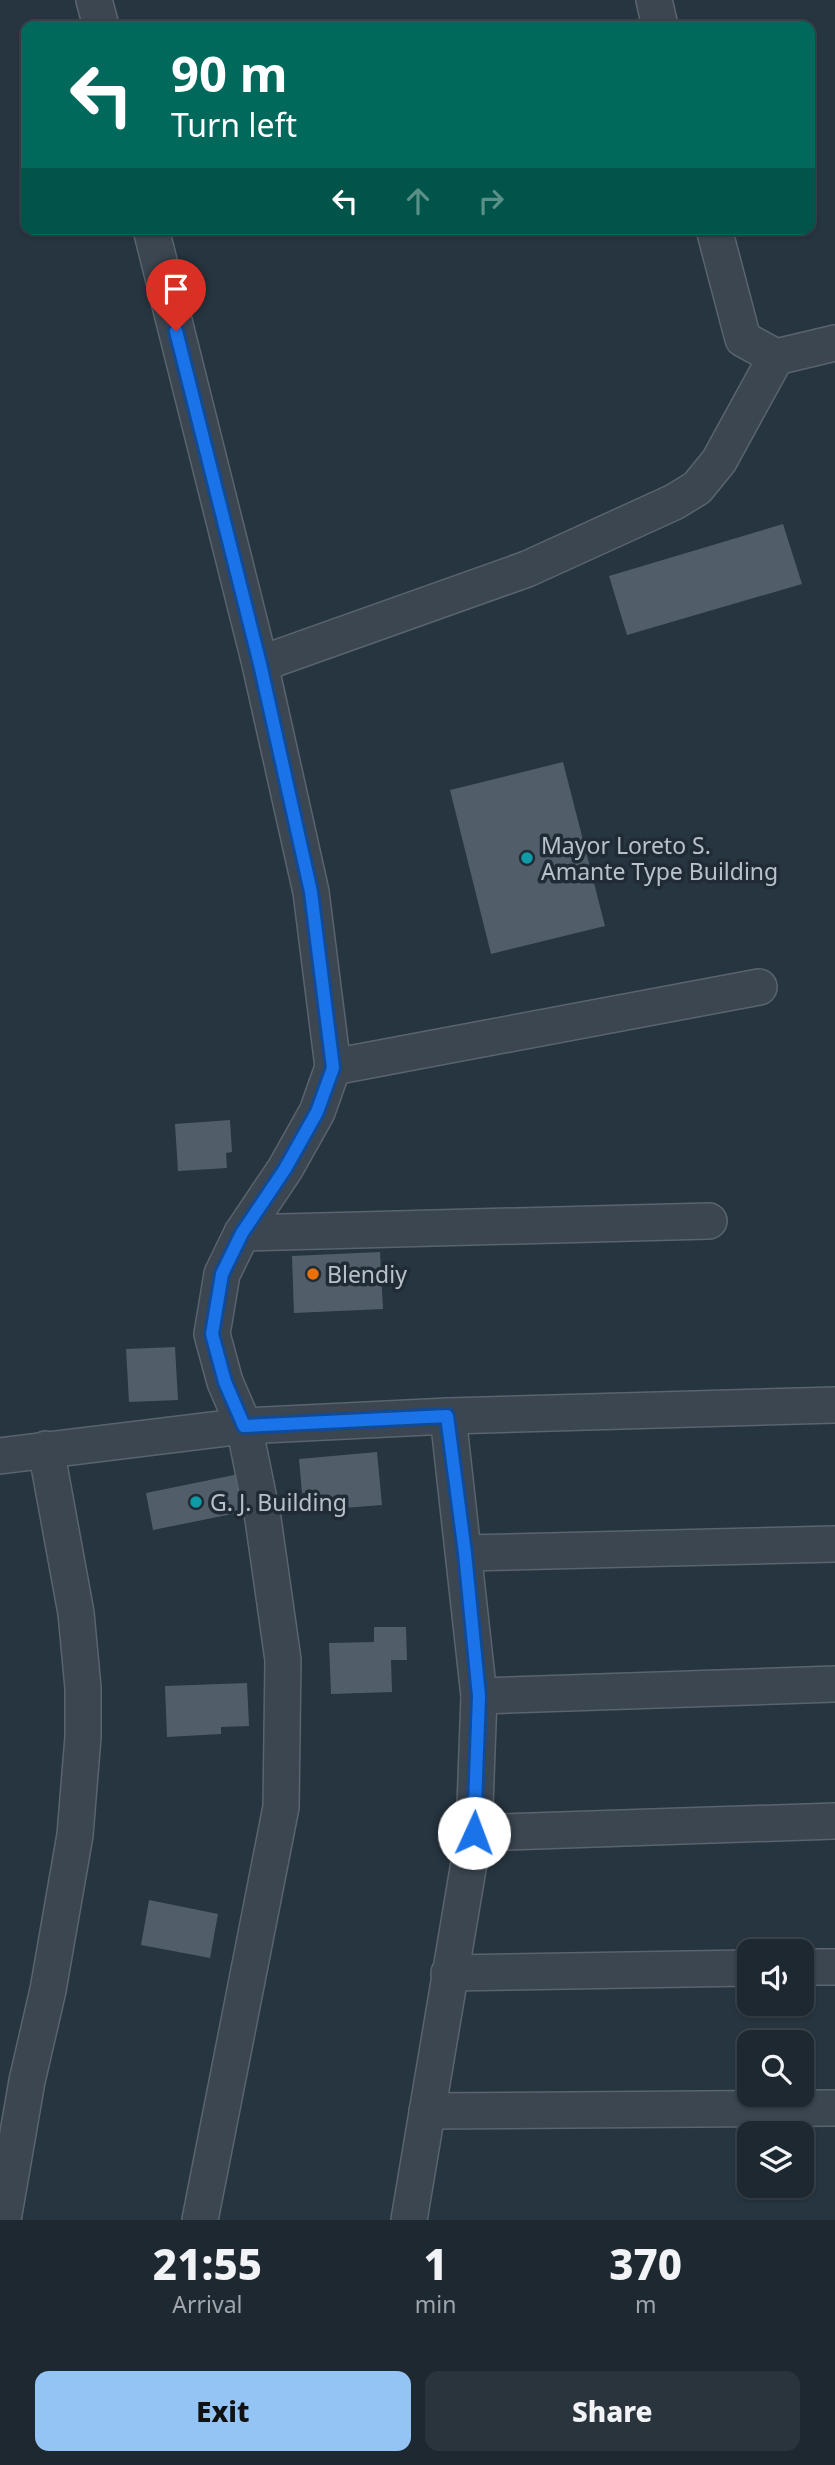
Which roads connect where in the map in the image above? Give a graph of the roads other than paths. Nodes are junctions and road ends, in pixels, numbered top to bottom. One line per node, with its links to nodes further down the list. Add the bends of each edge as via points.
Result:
1 (94, 0): 3 (street)
2 (654, 0): 4 (street)
3 (100, 21)
4 (659, 21)
5 (153, 235): 9 (street)
6 (716, 235): 8 (street, via 743,339)
7 (835, 343): 8 (street)
8 (776, 357): 9 (street, via 719,461 697,488 674,502 527,569)
9 (260, 664): 11 (street, via 311,892)
10 (759, 987): 11 (street)
11 (333, 1068): 13 (street, via 317,1112)
12 (709, 1221): 13 (street)
13 (242, 1233): 16 (street, via 222,1274 212,1334)
14 (835, 1405): 15 (street)
15 (447, 1416): 16 (street); 20 (street)
16 (244, 1426): 17 (street); 33 (street, via 283,1660 281,1807)
17 (46, 1449): 18 (street); 29 (street, via 76,1613 83,1737 75,1835 48,1990)
18 (0, 1456)
19 (835, 1544): 20 (street)
20 (465, 1553): 22 (street)
21 (835, 1684): 22 (street)
22 (479, 1696): 24 (street)
23 (835, 1821): 24 (street)
24 (474, 1833): 28 (street)
25 (814, 1967): 26 (street)
26 (835, 1967)
27 (737, 1968): 28 (street)
28 (449, 1973): 31 (street)
29 (14, 2081): 32 (street)
30 (835, 2108): 31 (street)
31 (427, 2111): 34 (street)
32 (3, 2220)
33 (200, 2220)
34 (409, 2220)

